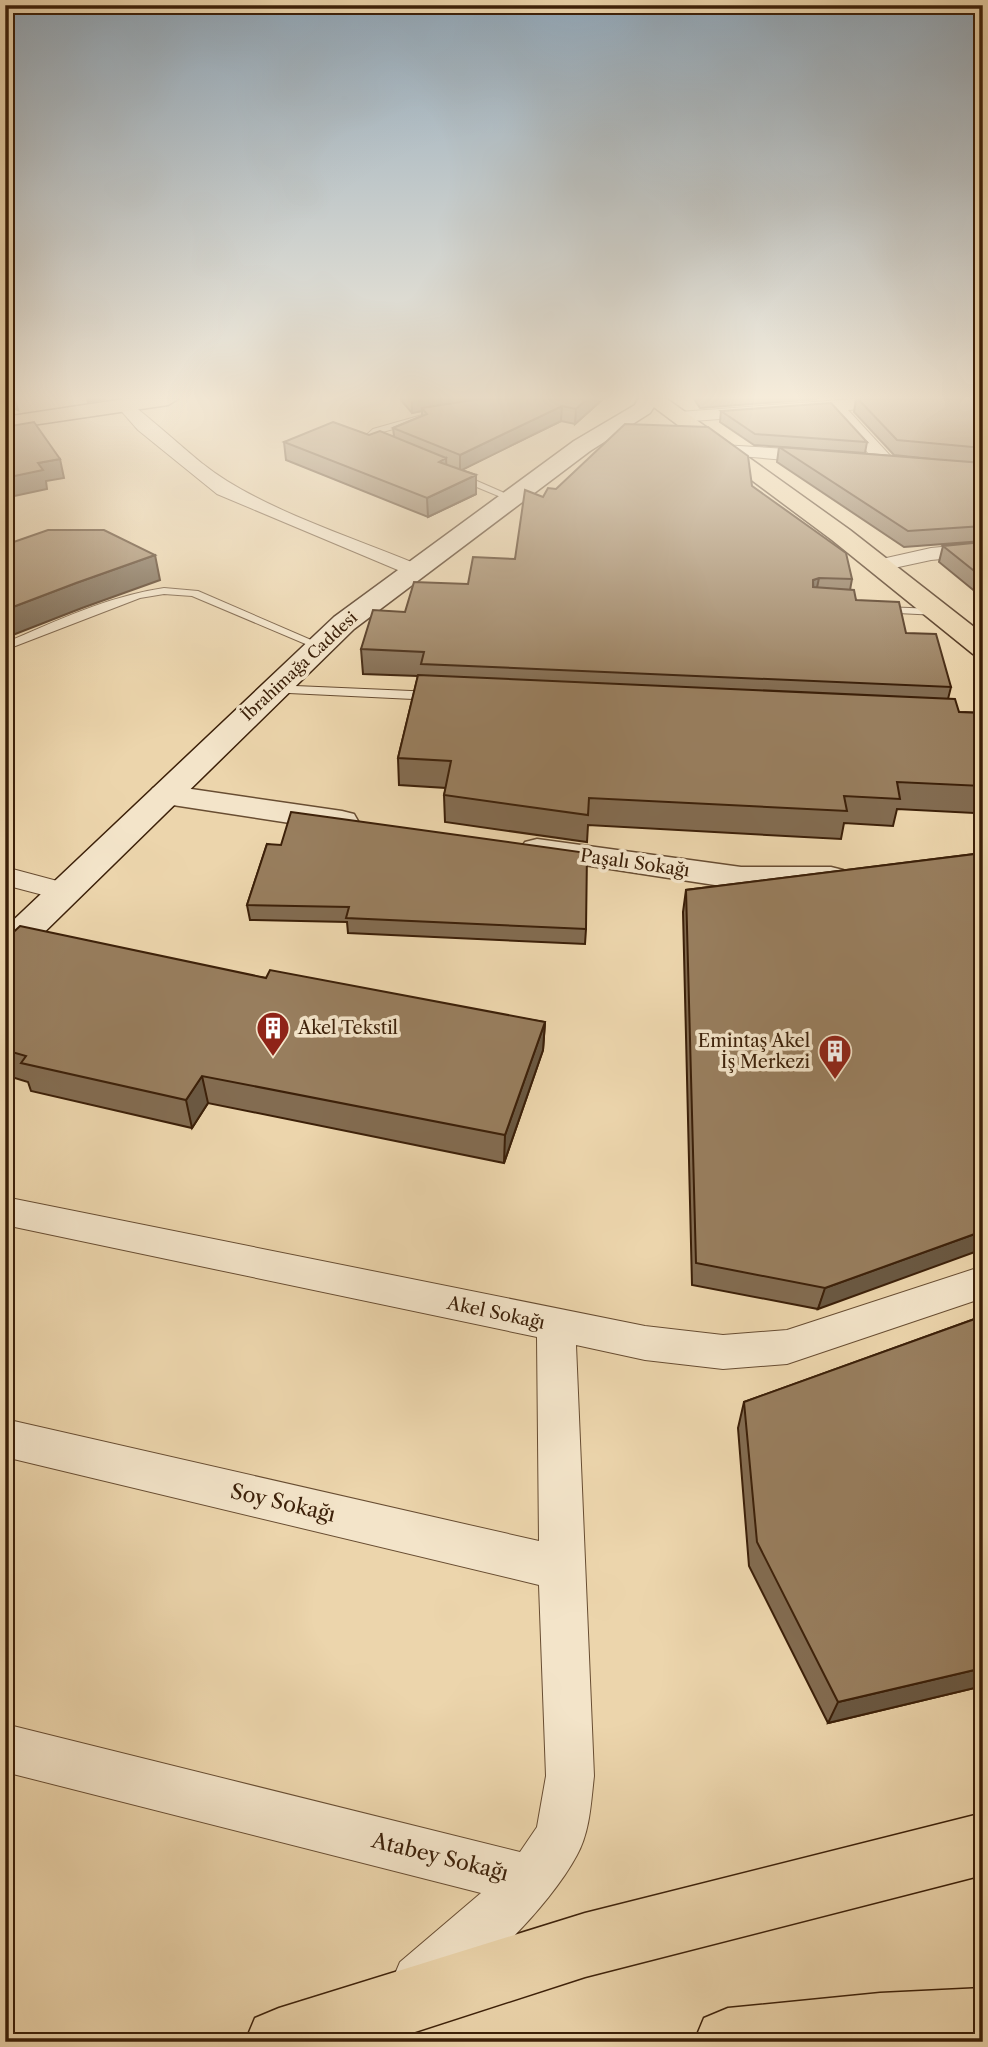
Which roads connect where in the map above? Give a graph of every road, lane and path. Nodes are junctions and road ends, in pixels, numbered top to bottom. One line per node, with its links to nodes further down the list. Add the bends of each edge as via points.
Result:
1 (235, 495): 8 (street)
2 (503, 495): 5 (lane)
3 (516, 495): 5 (main road, İbrahimağa Caddesi)
4 (783, 495): 7 (main road)
5 (511, 498): 8 (main road, İbrahimağa Caddesi)
6 (983, 550): 7 (street, via 930,554)
7 (880, 565): 10 (main road)
8 (412, 569): 11 (main road, İbrahimağa Caddesi)
9 (870, 610): 10 (lane)
10 (938, 612): 13 (main road)
11 (319, 646): 12 (lane, via 194,593 164,591 138,595); 14 (main road, İbrahimağa Caddesi)
12 (5, 647)
13 (983, 648)
14 (272, 689): 15 (lane); 16 (main road, İbrahimağa Caddesi)
15 (452, 697)
16 (164, 795): 17 (main road); 21 (main road, İbrahimağa Caddesi)
17 (367, 824)
18 (502, 844): 19 (main road, Paşalı Sokağı, via 741,878)
19 (864, 875)
20 (5, 876): 21 (street)
21 (66, 892): 22 (main road, İbrahimağa Caddesi)
22 (5, 949)
23 (5, 1211): 25 (street, Akel Sokağı)
24 (983, 1282): 25 (street, Akel Sokağı, via 787,1347 723,1352 645,1343)
25 (556, 1325): 27 (street, Atabey Sokağı)
26 (5, 1438): 27 (street, Soy Sokağı)
27 (561, 1568): 30 (street, Atabey Sokağı, via 570,1776 559,1837)
28 (5, 1748): 30 (street, Atabey Sokağı)
29 (983, 1844): 31 (main road, via 585,1945)
30 (531, 1880): 31 (street, via 476,1935)
31 (382, 2009): 33 (main road)
32 (983, 2021): 34 (main road)
33 (279, 2042)
34 (728, 2042)

